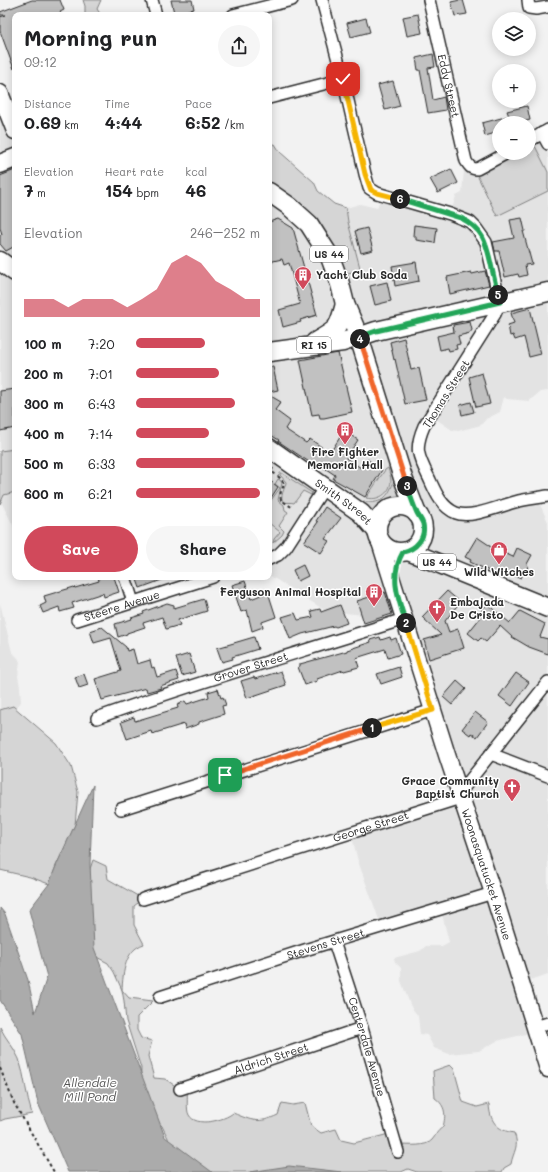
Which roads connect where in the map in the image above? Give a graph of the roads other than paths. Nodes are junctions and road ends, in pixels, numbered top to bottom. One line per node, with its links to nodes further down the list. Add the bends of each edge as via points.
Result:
1 (152, 0): 7 (street)
2 (292, 0): 8 (street)
3 (322, 0): 9 (street)
4 (429, 0): 17 (street, Eddy Street, via 466,161 473,169 477,169)
5 (528, 0): 6 (street, via 530,8)
6 (548, 7)
7 (155, 12)
8 (245, 12)
9 (343, 79): 11 (street); 23 (street, via 369,188 377,193 470,222 486,242)
10 (0, 93): 12 (street)
11 (272, 97)
12 (12, 123)
13 (545, 132): 14 (street); 15 (street)
14 (536, 137)
15 (548, 144)
16 (12, 159): 18 (main road)
17 (494, 160)
18 (0, 164)
19 (272, 194): 24 (main road, US 44, via 289,206 318,236 330,257)
20 (0, 261): 21 (main road)
21 (12, 270)
22 (548, 292): 23 (main road, RI 15)
23 (500, 302): 25 (main road, RI 15); 30 (street, Thomas Street, via 494,316 424,426 418,448 422,465 439,499 456,514 470,514)
24 (345, 304): 25 (main road, US 44); 26 (main road, via 341,320 335,330)
25 (359, 337): 26 (main road, RI 15); 31 (main road, US 44, via 403,478)
26 (309, 346): 27 (main road, RI 15)
27 (272, 352)
28 (272, 450): 29 (main road, Smith Street)
29 (324, 488): 32 (main road, Smith Street, via 361,513); 34 (street, via 286,547)
30 (548, 496)
31 (420, 522): 32 (main road, via 407,507 394,506 379,518); 33 (main road, via 420,540); 35 (main road, US 44, via 436,553)
32 (378, 536): 33 (main road, via 384,546 393,551); 38 (street, Woonasquatucket Avenue)
33 (406, 552): 35 (main road, US 44); 38 (street, Woonasquatucket Avenue, via 396,567)
34 (272, 558)
35 (465, 573): 40 (main road, US 44)
36 (126, 580): 39 (street)
37 (203, 580): 39 (street, Steere Avenue)
38 (396, 588): 41 (street, Woonasquatucket Avenue)
39 (133, 602): 42 (street, Steere Avenue)
40 (548, 608)
41 (404, 619): 44 (street, Woonasquatucket Avenue); 45 (street, Grover Street)
42 (77, 620)
43 (548, 682): 46 (street, George Street)
44 (433, 710): 48 (street, Woonasquatucket Avenue); 49 (street)
45 (97, 718)
46 (491, 754): 47 (street); 48 (street, George Street)
47 (548, 776)
48 (460, 793): 50 (street, Woonasquatucket Avenue); 51 (street, George Street, via 454,800)
49 (121, 809)
50 (493, 893): 52 (street, Stevens Street); 54 (street, Woonasquatucket Avenue)
51 (143, 899)
52 (334, 942): 53 (street, Stevens Street); 55 (street, Centerdale Avenue)
53 (160, 997)
54 (541, 1025): 56 (street, Woonasquatucket Avenue)
55 (362, 1028): 57 (street, Aldrich Street); 58 (street, Centerdale Avenue)
56 (548, 1069)
57 (180, 1089)
58 (398, 1152)

